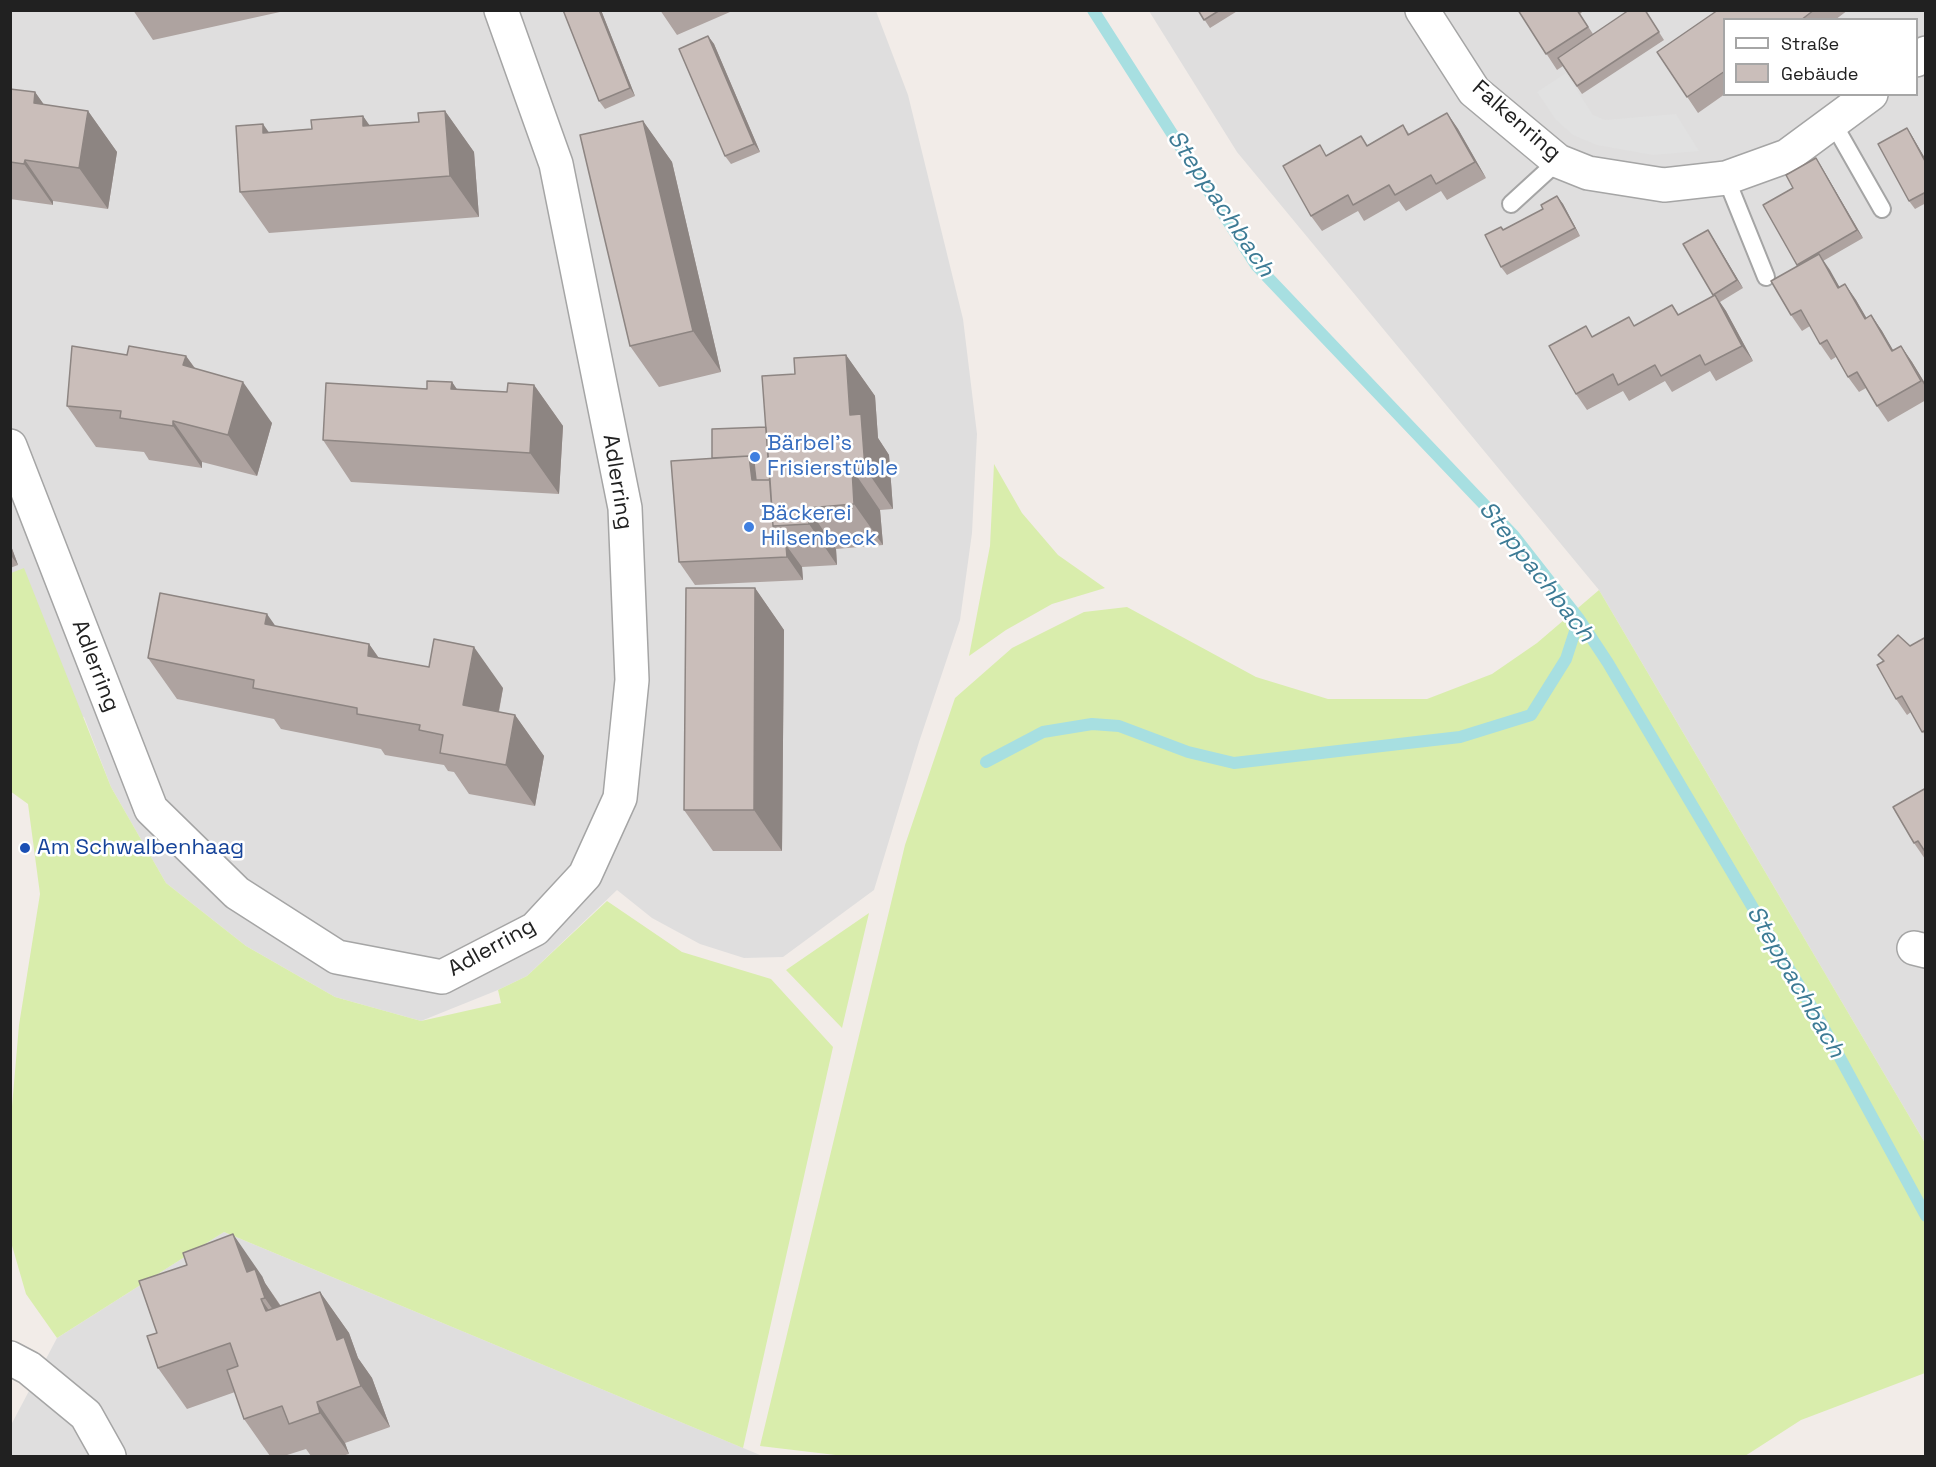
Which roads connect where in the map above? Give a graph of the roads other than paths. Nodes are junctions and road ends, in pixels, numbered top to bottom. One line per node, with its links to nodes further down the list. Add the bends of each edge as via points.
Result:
1 (501, 10): 10 (street, Adlerring, via 556,164 625,508 632,680 621,798 585,875 535,929 442,976 337,957 237,893 151,809)
2 (1422, 10): 5 (street, Falkenring, via 1474,91)
3 (1868, 96): 4 (street, Falkenring)
4 (1833, 123): 6 (street, Falkenring, via 1787,156); 8 (lane)
5 (1558, 160): 6 (street, Falkenring, via 1588,173 1664,185); 7 (lane)
6 (1726, 178): 9 (lane)
7 (1511, 204)
8 (1882, 209)
9 (1766, 278)
10 (10, 446)
11 (10, 1358): 12 (street, via 86,1415)
12 (109, 1456)

